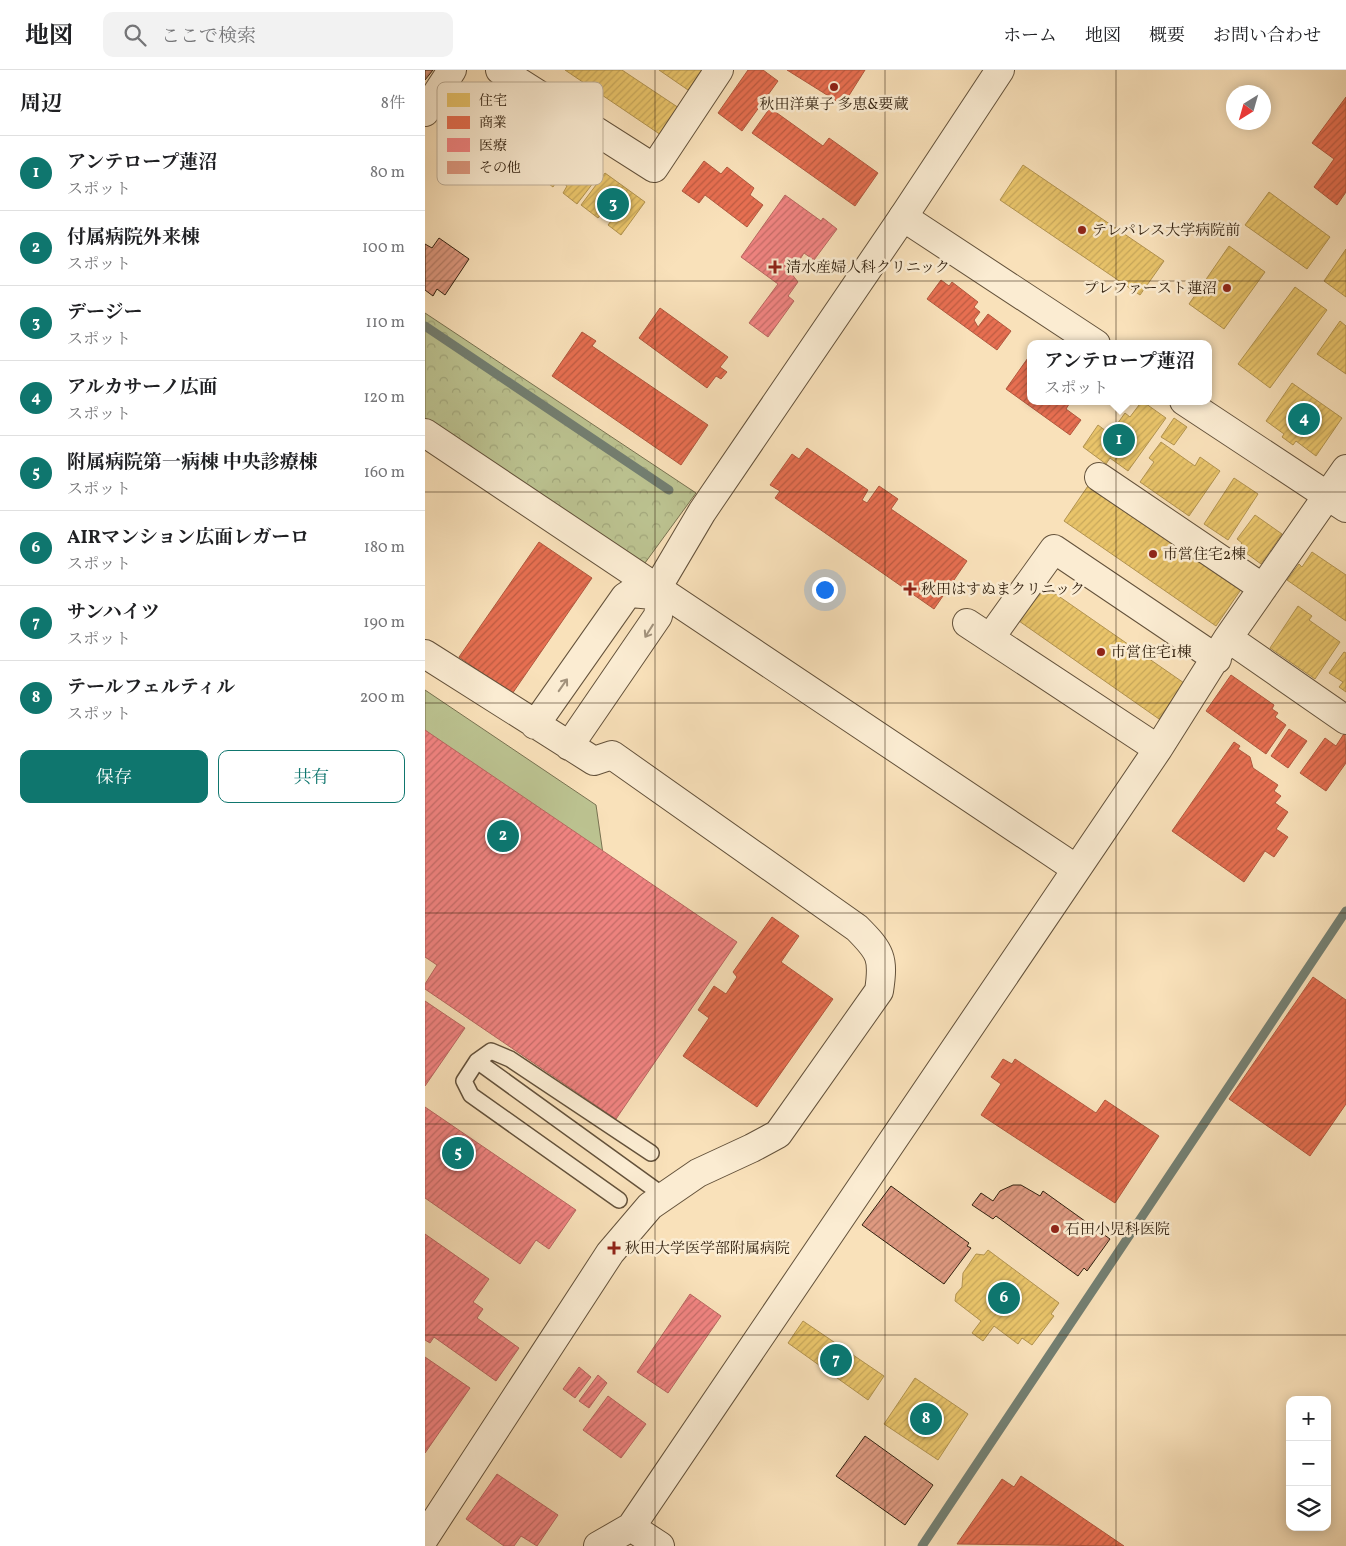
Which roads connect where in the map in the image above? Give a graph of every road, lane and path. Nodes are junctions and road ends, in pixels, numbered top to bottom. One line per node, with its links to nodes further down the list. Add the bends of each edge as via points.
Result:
1 (452, 70): 5 (street)
2 (500, 70): 6 (street)
3 (719, 70): 9 (street, via 654,168)
4 (1000, 70): 10 (street)
5 (444, 82)
6 (519, 82)
7 (437, 93): 8 (street)
8 (425, 112)
9 (603, 136)
10 (903, 217): 11 (street); 18 (street, via 702,512)
11 (1090, 340)
12 (1190, 405): 16 (street)
13 (425, 433): 18 (street)
14 (1346, 469): 16 (street)
15 (1099, 477): 17 (street)
16 (1337, 502): 17 (street)
17 (1263, 588): 21 (street)
18 (656, 592): 24 (street, one-way to 18, via 625,596); 25 (street, one-way to 25, via 660,602 658,616); 27 (street)
19 (967, 623): 20 (street)
20 (990, 638): 21 (street, via 1054,549); 26 (street)
21 (1223, 648): 23 (street); 26 (street)
22 (425, 654): 24 (street)
23 (1346, 720)
24 (535, 725): 25 (street)
25 (569, 746): 30 (street, via 594,761 612,755 857,928 871,942 883,965 879,991 777,1134 698,1173)
26 (1158, 749): 27 (street)
27 (1075, 868): 32 (street)
28 (477, 1061): 29 (lane, via 491,1051 511,1059); 30 (lane); 31 (lane, via 464,1081 471,1095)
29 (651, 1153)
30 (664, 1196): 33 (street, via 650,1206 610,1253)
31 (619, 1200)
32 (631, 1527): 34 (street); 35 (street)
33 (425, 1537)
34 (598, 1546)
35 (660, 1546)

